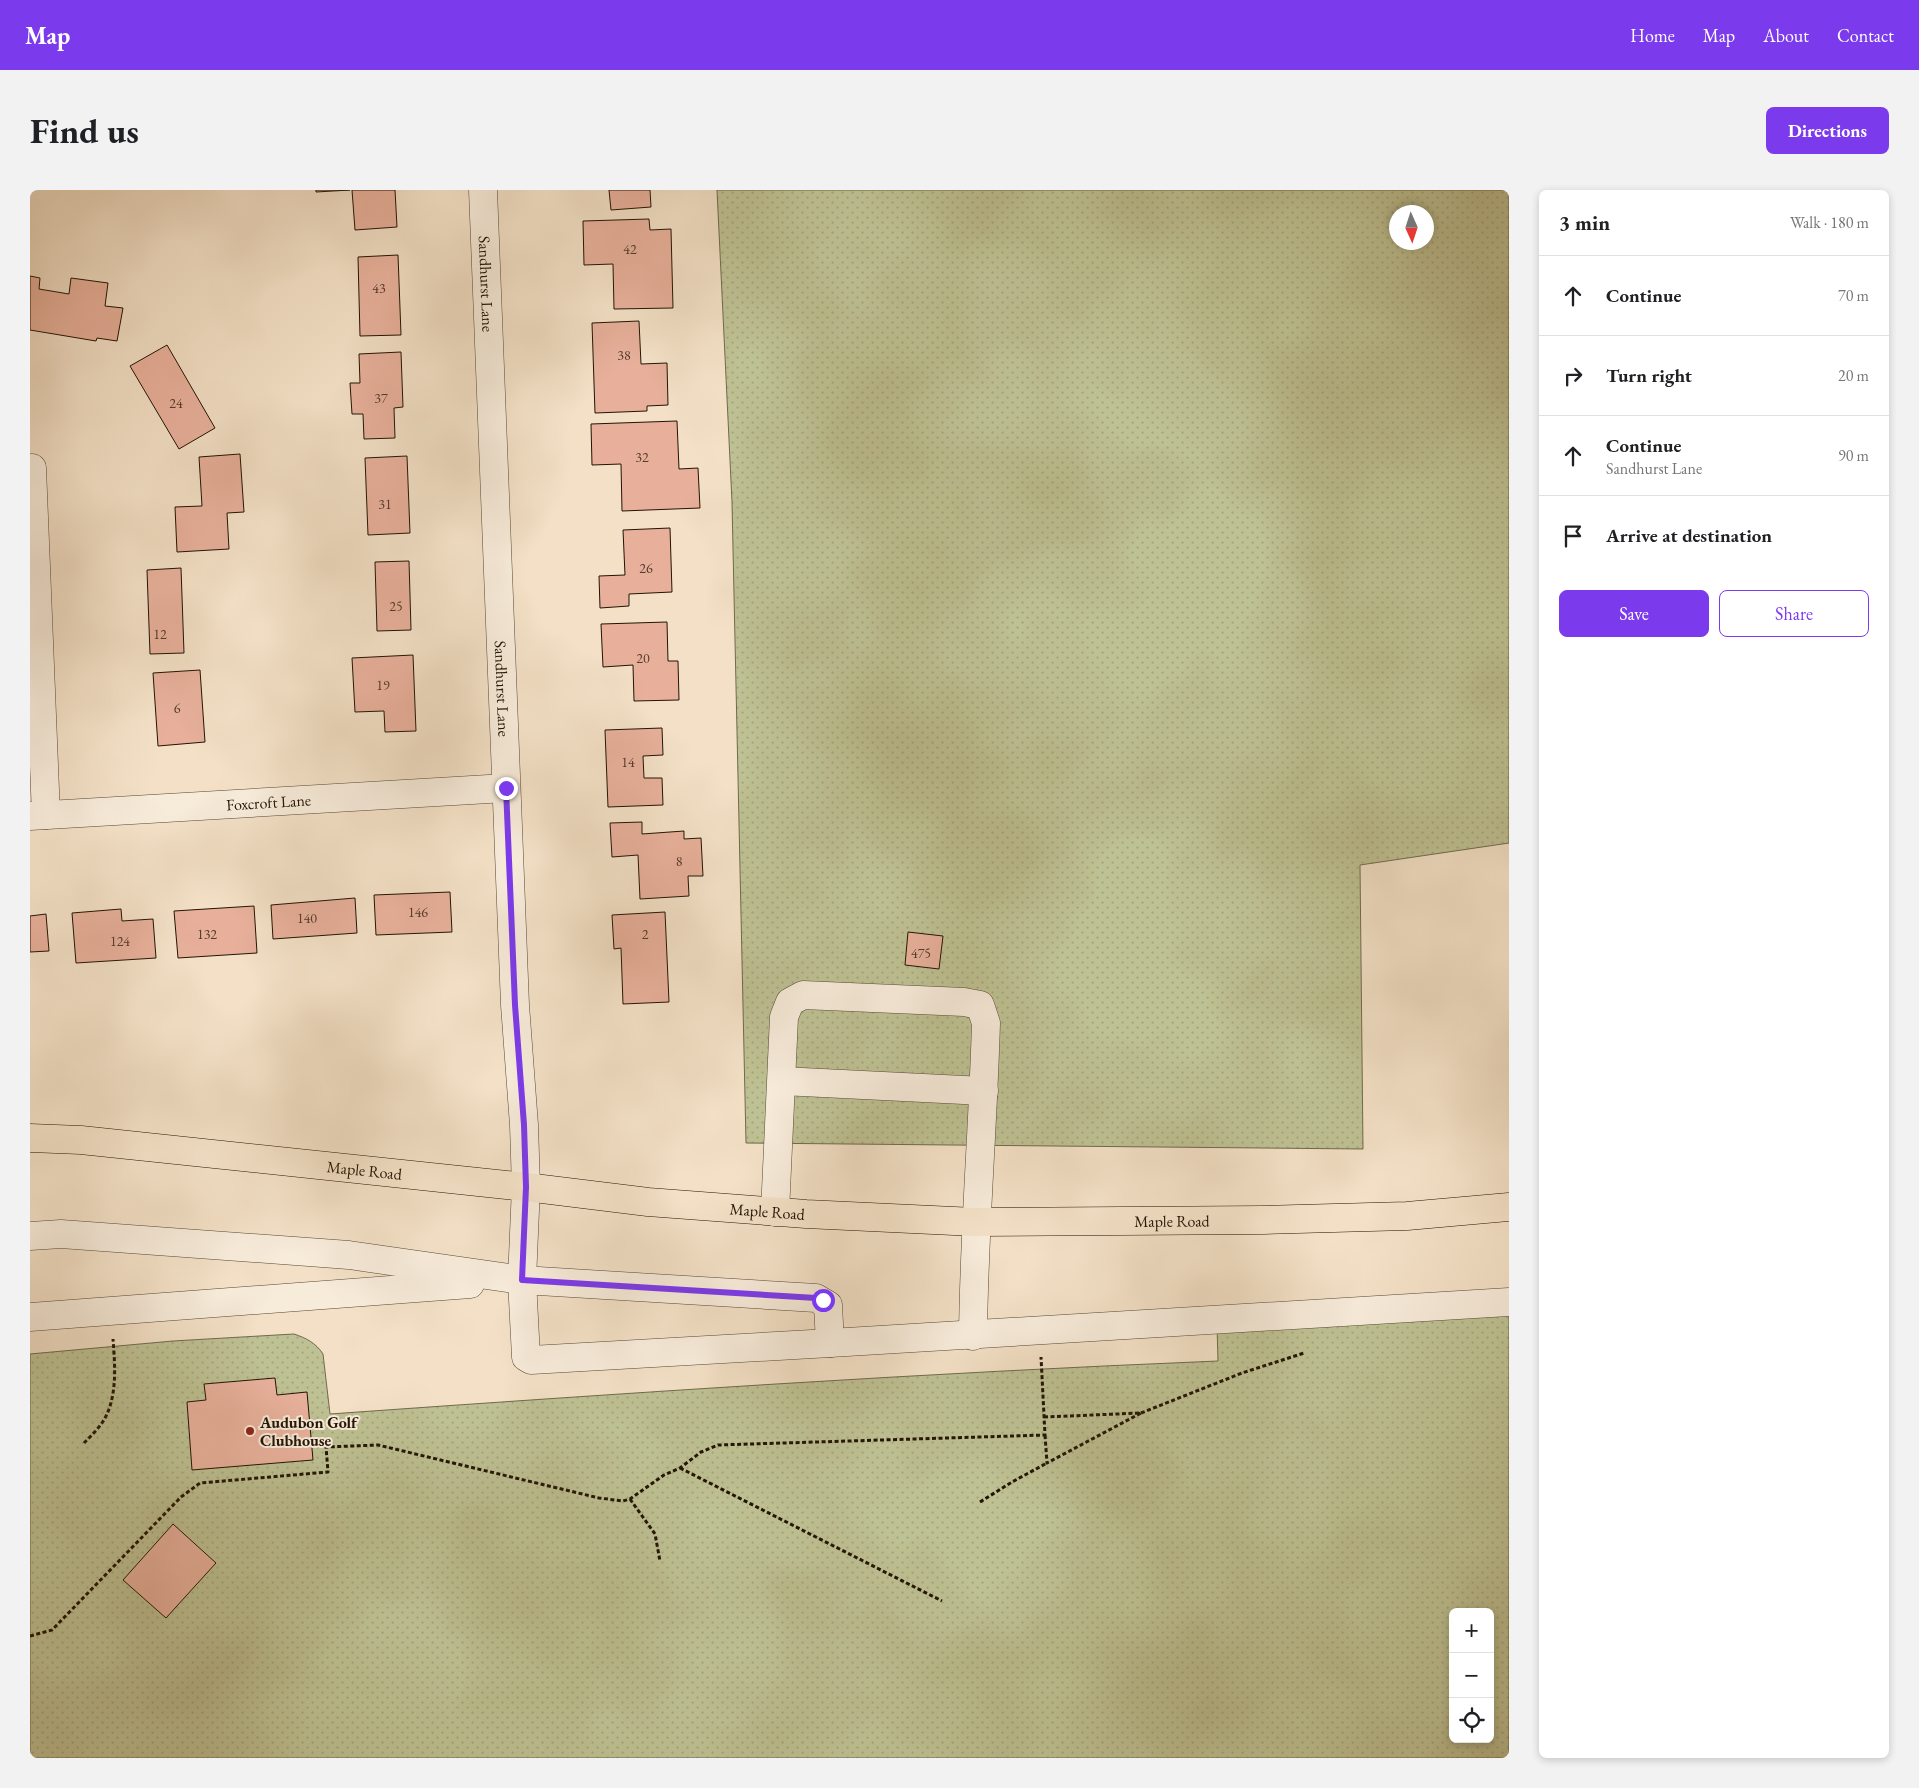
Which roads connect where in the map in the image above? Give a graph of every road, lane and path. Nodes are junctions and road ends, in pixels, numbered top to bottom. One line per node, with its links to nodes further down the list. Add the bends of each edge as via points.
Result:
1 (483, 190): 3 (street, Sandhurst Lane)
2 (32, 468): 4 (street)
3 (506, 788): 4 (street, Foxcroft Lane); 8 (street, Sandhurst Lane)
4 (38, 815)
5 (782, 1082): 6 (street); 6 (street, via 784,1017 790,1002 803,995 980,1005 986,1023); 10 (street)
6 (984, 1091): 11 (street)
7 (30, 1138): 8 (main road, Maple Road, via 81,1140)
8 (526, 1187): 10 (main road, Maple Road, via 648,1202); 13 (street, Sandhurst Lane)
9 (1509, 1207): 11 (main road, Maple Road, via 1407,1216)
10 (775, 1212): 11 (main road, Maple Road)
11 (976, 1222): 18 (street)
12 (30, 1236): 13 (street, via 61,1234 349,1255)
13 (522, 1280): 15 (street); 19 (street, via 816,1298 828,1305); 19 (street, Sandhurst Lane, via 526,1357 531,1360)
14 (1509, 1302): 17 (street, via 1217,1318)
15 (110, 1311): 16 (street); 24 (path, via 115,1364 113,1392 102,1422)
16 (30, 1317)
17 (1040, 1332): 18 (street); 22 (path)
18 (973, 1336): 19 (street)
19 (830, 1343)
20 (1304, 1353): 21 (path)
21 (1141, 1413): 22 (path); 25 (path)
22 (1044, 1417): 23 (path)
23 (1045, 1435): 25 (path); 26 (path, via 718,1446 700,1452)
24 (84, 1444)
25 (1047, 1464): 28 (path)
26 (680, 1468): 27 (path); 30 (path)
27 (630, 1499): 29 (path, via 655,1534); 31 (path, via 599,1498 378,1445 326,1447 328,1472 200,1483 181,1497 52,1630)
28 (980, 1502)
29 (660, 1561)
30 (942, 1601)
31 (30, 1636)

